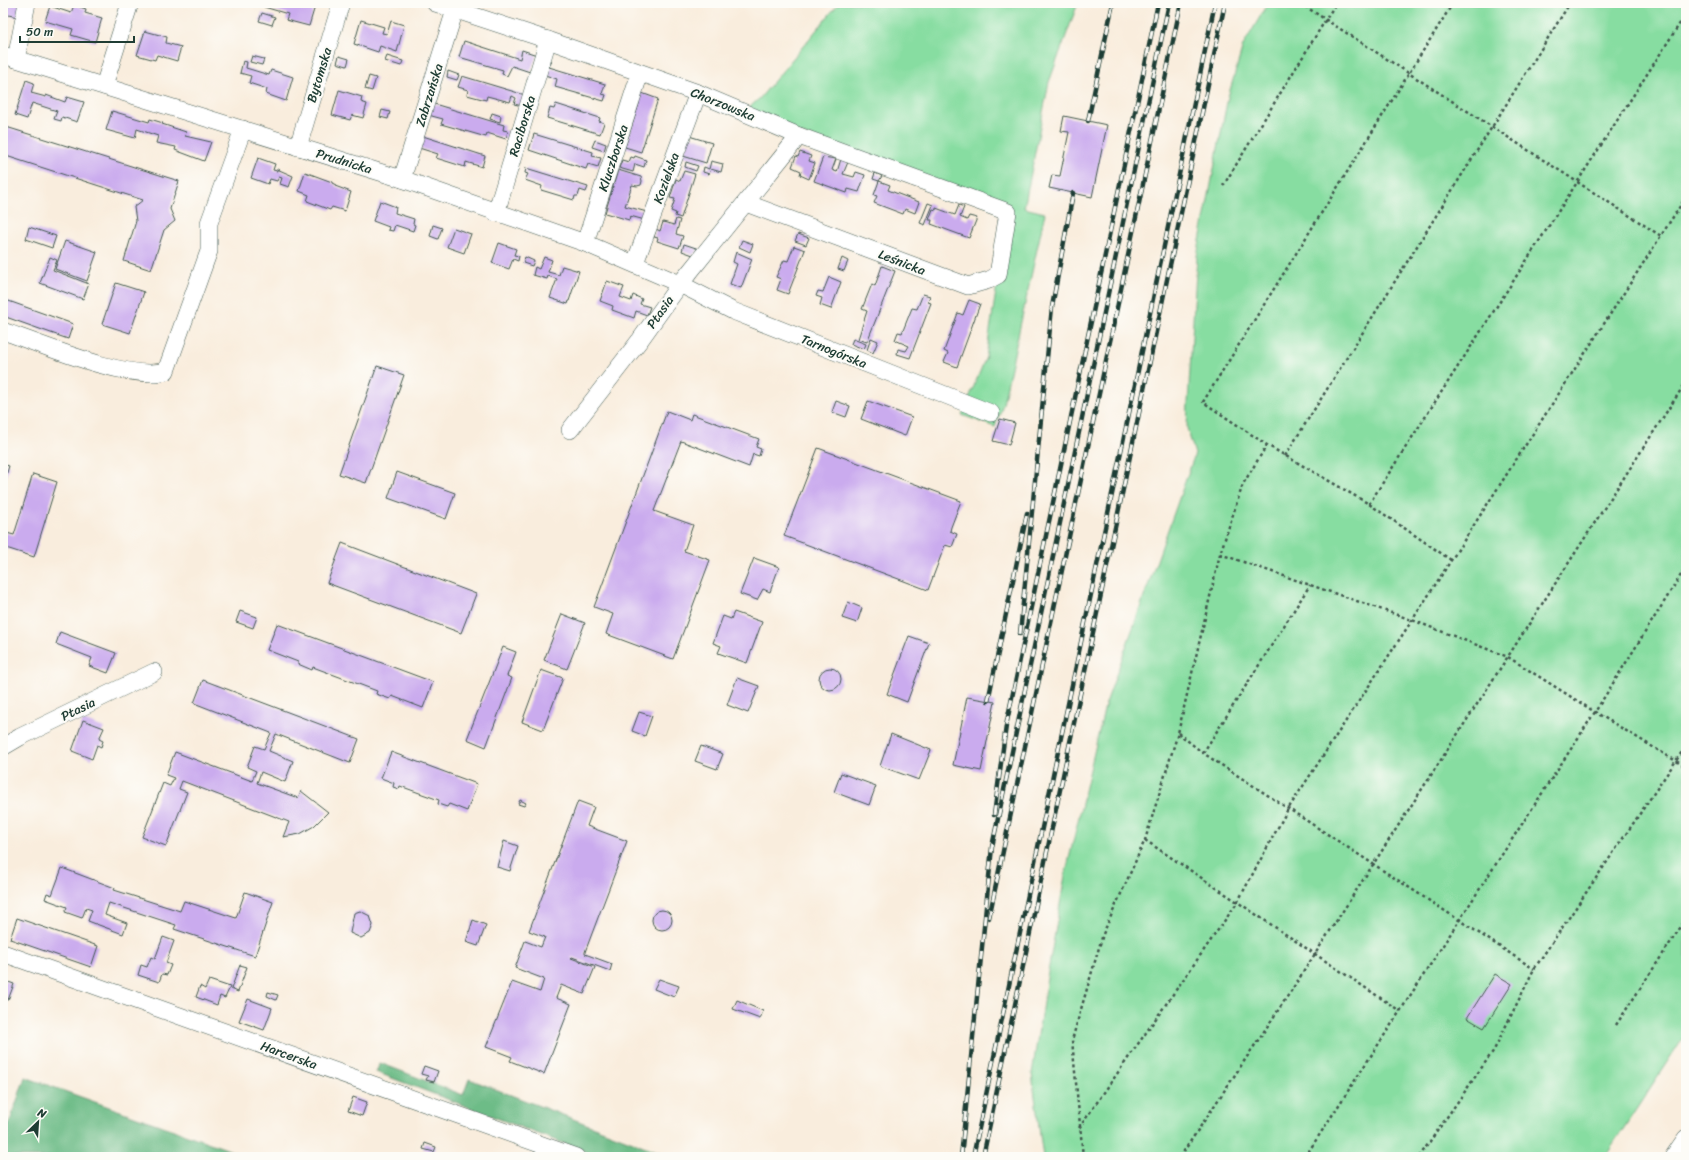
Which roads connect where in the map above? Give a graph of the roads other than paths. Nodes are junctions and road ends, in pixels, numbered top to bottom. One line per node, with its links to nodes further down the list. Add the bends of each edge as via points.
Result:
1 (27, 3): 7 (street)
2 (130, 3): 9 (street)
3 (341, 3): 13 (street, Bytomska)
4 (435, 3): 5 (street, Chorzowska)
5 (455, 10): 6 (street, Chorzowska); 14 (street, Zabrzańska)
6 (548, 40): 8 (street, Chorzowska); 17 (street, Raciborska)
7 (10, 57): 9 (street, Prudnicka)
8 (640, 73): 10 (street, Chorzowska); 18 (street, Kluczborska)
9 (104, 86): 11 (street, Prudnicka)
10 (698, 93): 12 (street, Chorzowska); 19 (street, Kozielska)
11 (243, 129): 13 (street, Prudnicka); 21 (street, via 209,223 209,251 166,371 156,374 130,372)
12 (799, 136): 15 (street, Ptasia); 16 (street, Chorzowska)
13 (298, 147): 14 (street, Prudnicka)
14 (402, 179): 17 (street, Prudnicka)
15 (746, 203): 16 (street, Leśnicka, via 968,286 998,275); 20 (street, Ptasia)
16 (1008, 212)
17 (496, 213): 18 (street, Prudnicka)
18 (585, 243): 19 (street, Prudnicka)
19 (635, 263): 20 (street, Prudnicka)
20 (680, 284): 22 (street, Tarnogórska, via 733,310); 23 (street, Ptasia)
21 (3, 331)
22 (991, 413)
23 (570, 430)
24 (154, 672): 26 (street, Ptasia)
25 (3, 730): 26 (street)
26 (20, 737): 27 (street, Ptasia)
27 (3, 747)
28 (3, 953): 30 (street, Harcerska)
29 (1686, 1138): 31 (street)
30 (576, 1157)
31 (1673, 1157)

